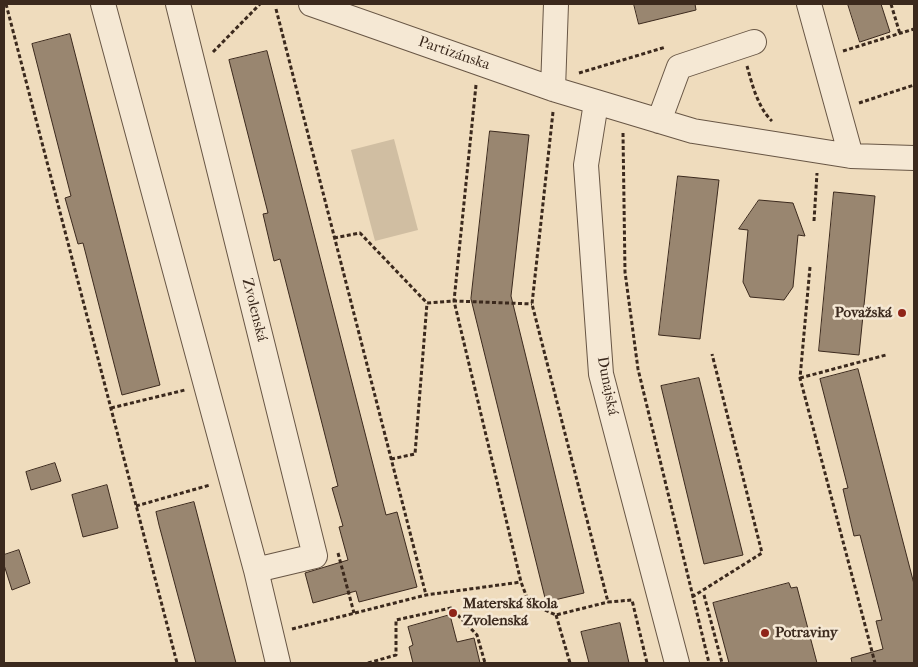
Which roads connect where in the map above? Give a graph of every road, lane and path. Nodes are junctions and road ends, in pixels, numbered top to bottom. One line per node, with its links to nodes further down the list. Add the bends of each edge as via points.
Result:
1 (6, 4): 40 (path)
2 (103, 4): 44 (street)
3 (178, 4): 44 (street, Zvolenská, via 315,556)
4 (260, 4): 16 (path)
5 (311, 4): 10 (street, Partizánska)
6 (556, 4): 21 (street)
7 (809, 4): 27 (street)
8 (891, 4): 12 (path)
9 (276, 9): 31 (path)
10 (360, 12): 21 (street, Partizánska)
11 (914, 29): 12 (path)
12 (900, 34): 15 (path)
13 (754, 42): 24 (street, via 679,67)
14 (669, 46): 18 (path)
15 (838, 52)
16 (209, 56)
17 (746, 65): 25 (path, via 760,104)
18 (574, 74)
19 (477, 78): 33 (path)
20 (914, 85): 23 (path)
21 (554, 96): 22 (street, Partizánska); 35 (path)
22 (596, 103): 24 (street, Partizánska); 58 (street, Dunajská, via 586,165 601,374)
23 (853, 104)
24 (659, 121): 27 (street, Partizánska, via 693,131)
25 (774, 123)
26 (622, 129): 48 (path, via 625,272 638,369)
27 (850, 156): 28 (street, Partizánska)
28 (914, 158)
29 (818, 165): 30 (path)
30 (814, 221)
31 (334, 238): 34 (path, via 360,233); 41 (path)
32 (810, 267): 38 (path)
33 (454, 302): 34 (path); 35 (path); 45 (path)
34 (427, 303): 41 (path, via 415,454)
35 (532, 304): 49 (path)
36 (712, 354): 48 (path, via 762,553)
37 (886, 355): 38 (path)
38 (800, 378): 61 (path)
39 (184, 390): 40 (path)
40 (111, 408): 43 (path)
41 (391, 459): 46 (path)
42 (210, 485): 43 (path)
43 (136, 506): 52 (path)
44 (256, 570): 51 (street)
45 (521, 582): 46 (path); 50 (path, via 529,603)
46 (426, 595): 51 (path)
47 (704, 595): 60 (path)
48 (692, 597): 59 (path)
49 (608, 602): 50 (path); 57 (path, via 632,600)
50 (556, 615): 56 (path)
51 (271, 634): 53 (street)
52 (177, 663)
53 (278, 663)
54 (368, 663): 55 (path, via 396,655 396,620 451,608 478,635)
55 (485, 663)
56 (570, 663)
57 (647, 663)
58 (677, 663)
59 (709, 663)
60 (722, 663)
61 (875, 663)

